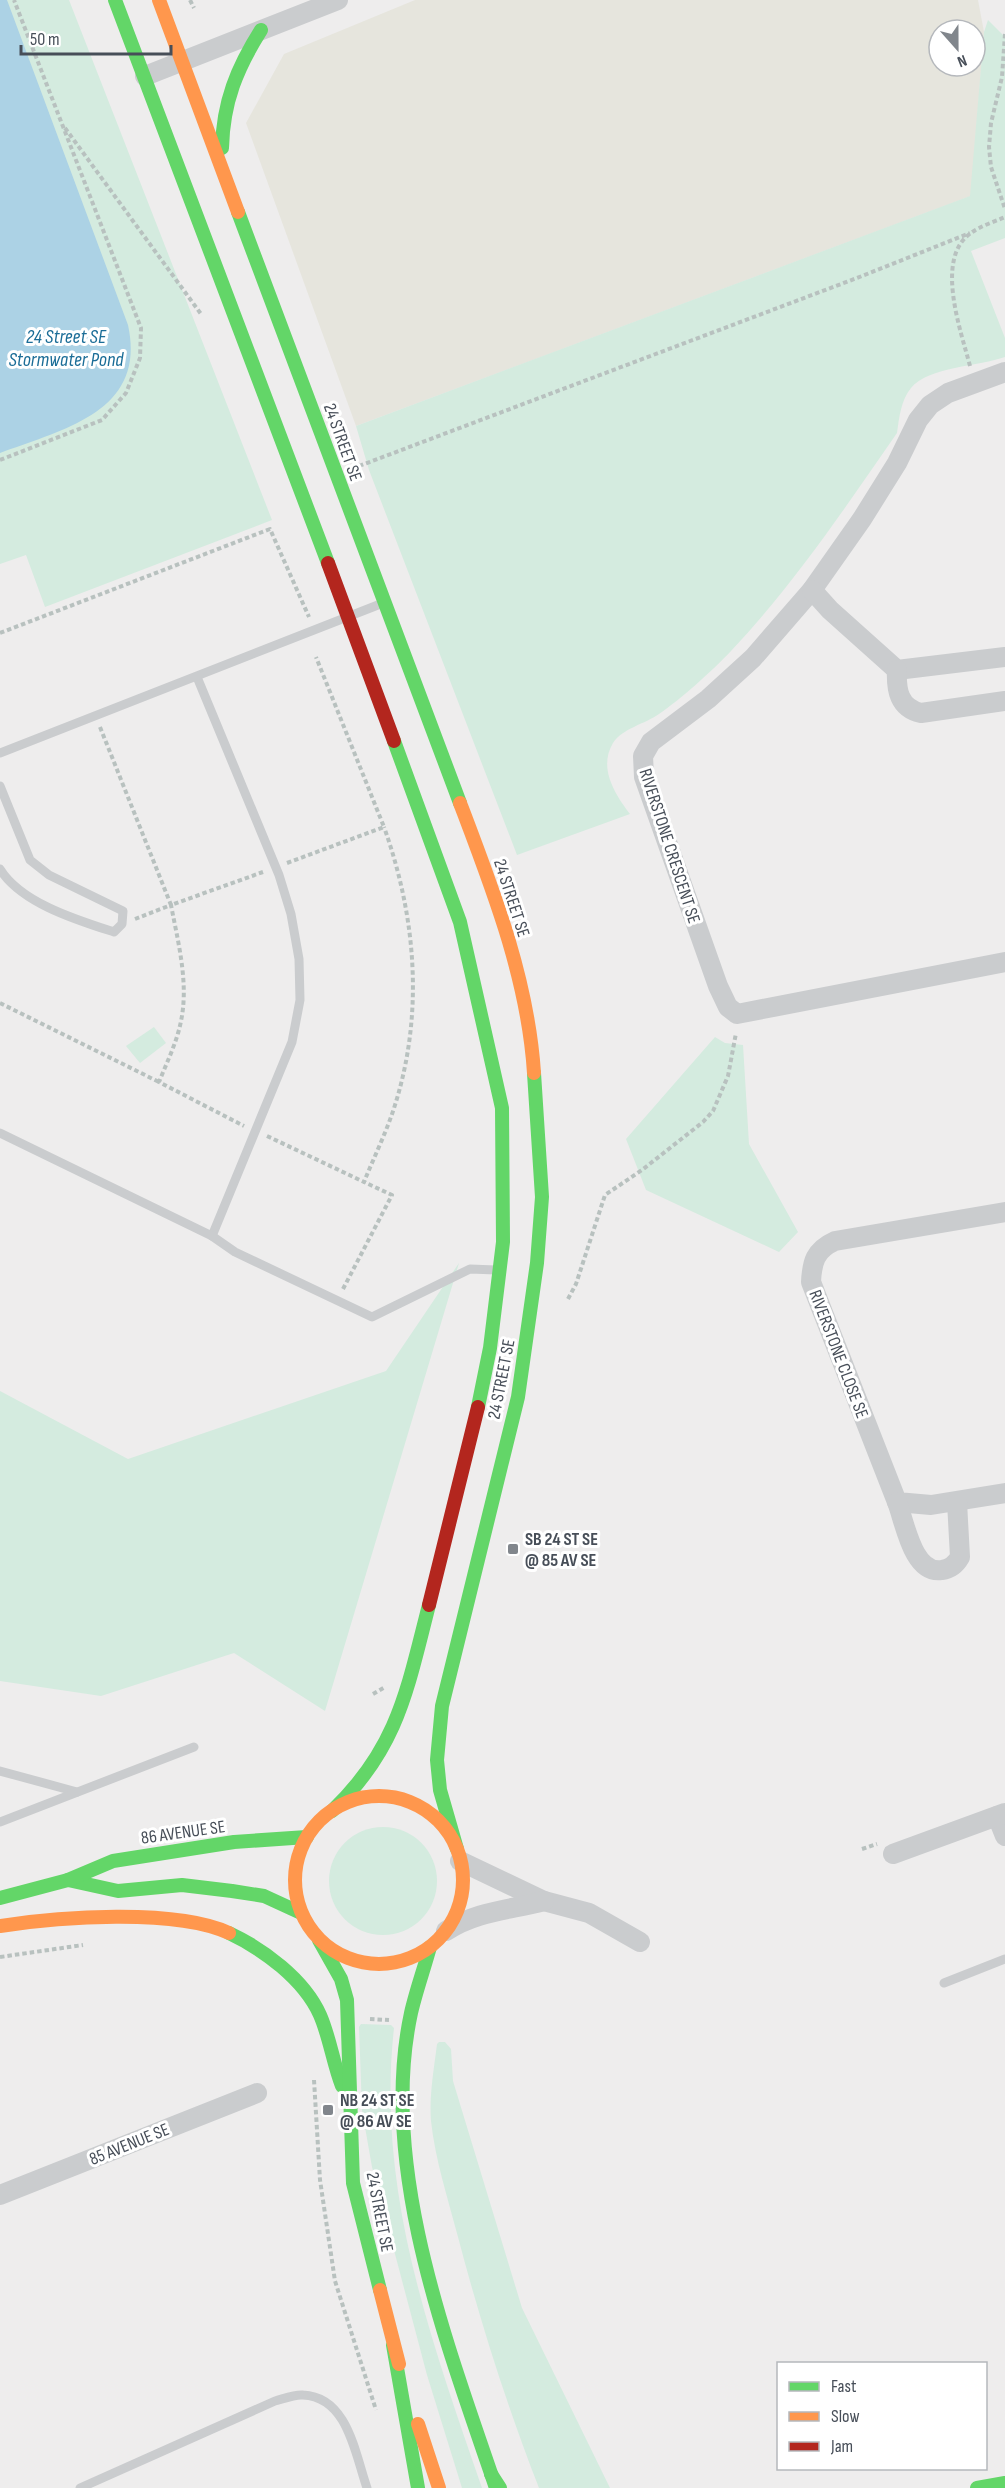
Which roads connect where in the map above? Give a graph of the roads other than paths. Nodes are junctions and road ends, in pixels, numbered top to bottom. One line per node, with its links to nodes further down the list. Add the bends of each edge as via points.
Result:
1 (115, 0): 6 (main road, 24 STREET SE)
2 (159, 0): 5 (main road, 24 STREET SE)
3 (338, 0): 4 (street)
4 (261, 30): 5 (street); 7 (main road, via 228,87 222,118)
5 (183, 61): 6 (street); 7 (main road, 24 STREET SE)
6 (145, 76): 11 (main road, 24 STREET SE)
7 (222, 164): 10 (main road, 24 STREET SE)
8 (1005, 372): 9 (street, RIVERSTONE CRESCENT SE, via 948,393 930,405 862,519)
9 (812, 590): 13 (street); 19 (street, RIVERSTONE CRESCENT SE, via 753,658 708,699 657,737 643,756 644,777 728,1008 737,1014)
10 (383, 603): 11 (lane); 36 (main road, 24 STREET SE, via 499,907 518,975 533,1053 538,1120 542,1197 528,1343 442,1706 437,1760 440,1790)
11 (348, 615): 14 (lane); 23 (main road, 24 STREET SE, via 460,922 477,988 502,1108)
12 (1005, 657): 13 (street)
13 (897, 670): 15 (street, via 900,699 912,711)
14 (197, 676): 16 (lane); 22 (lane, via 276,867 291,914 299,959 300,1000 292,1042)
15 (1005, 701)
16 (0, 753)
17 (0, 786): 18 (lane, via 30,860 49,875 123,911 122,924 114,932 68,917 9,883)
18 (0, 869)
19 (1005, 962)
20 (0, 1134): 22 (lane)
21 (1005, 1212): 25 (street, RIVERSTONE CLOSE SE, via 835,1241 824,1246 811,1265 810,1282)
22 (212, 1236): 23 (lane, via 235,1252 372,1317 470,1269)
23 (501, 1270): 30 (main road, 24 STREET SE, via 480,1401 404,1702 372,1770)
24 (1005, 1493): 26 (street)
25 (897, 1502): 26 (street); 26 (street, RIVERSTONE CLOSE SE, via 917,1557 923,1566 934,1571 951,1567 960,1557)
26 (957, 1502)
27 (194, 1746): 29 (lane)
28 (0, 1771): 29 (lane)
29 (76, 1792): 32 (lane)
30 (332, 1811): 34 (main road); 36 (main road, via 373,1797 406,1801 443,1826)
31 (1001, 1815): 33 (street); 35 (street)
32 (0, 1822)
33 (1005, 1836)
34 (307, 1837): 37 (main road, 86 AVENUE SE, via 234,1842 125,1859); 40 (main road, via 295,1875)
35 (884, 1848)
36 (459, 1855): 39 (street); 42 (main road, via 462,1896)
37 (68, 1880): 38 (main road, 86 AVENUE SE); 40 (main road, 86 AVENUE SE, via 118,1891 183,1885 232,1891 264,1896)
38 (0, 1898)
39 (544, 1901): 42 (street, via 483,1913); 44 (street, via 589,1913)
40 (301, 1913): 43 (main road)
41 (0, 1926): 49 (main road, via 170,1918 222,1929 250,1941 313,2004)
42 (446, 1931): 45 (main road)
43 (319, 1940): 45 (main road, via 342,1956 368,1964 400,1962); 49 (main road, 24 STREET SE, via 341,1979 347,2000)
44 (640, 1942)
45 (430, 1947): 57 (main road, 24 STREET SE, via 412,1999 403,2064 408,2173 437,2308)
46 (1005, 1959): 47 (lane)
47 (944, 1983)
48 (257, 2093): 50 (street, 85 AVENUE SE)
49 (351, 2108): 51 (main road, 24 STREET SE, via 353,2183)
50 (0, 2195)
51 (393, 2345): 55 (main road); 56 (main road, 24 STREET SE)
52 (1005, 2482): 58 (main road)
53 (80, 2488): 54 (lane, via 275,2402 302,2394 324,2401 342,2415)
54 (367, 2488)
55 (418, 2488)
56 (439, 2488)
57 (498, 2488)
58 (977, 2488)

